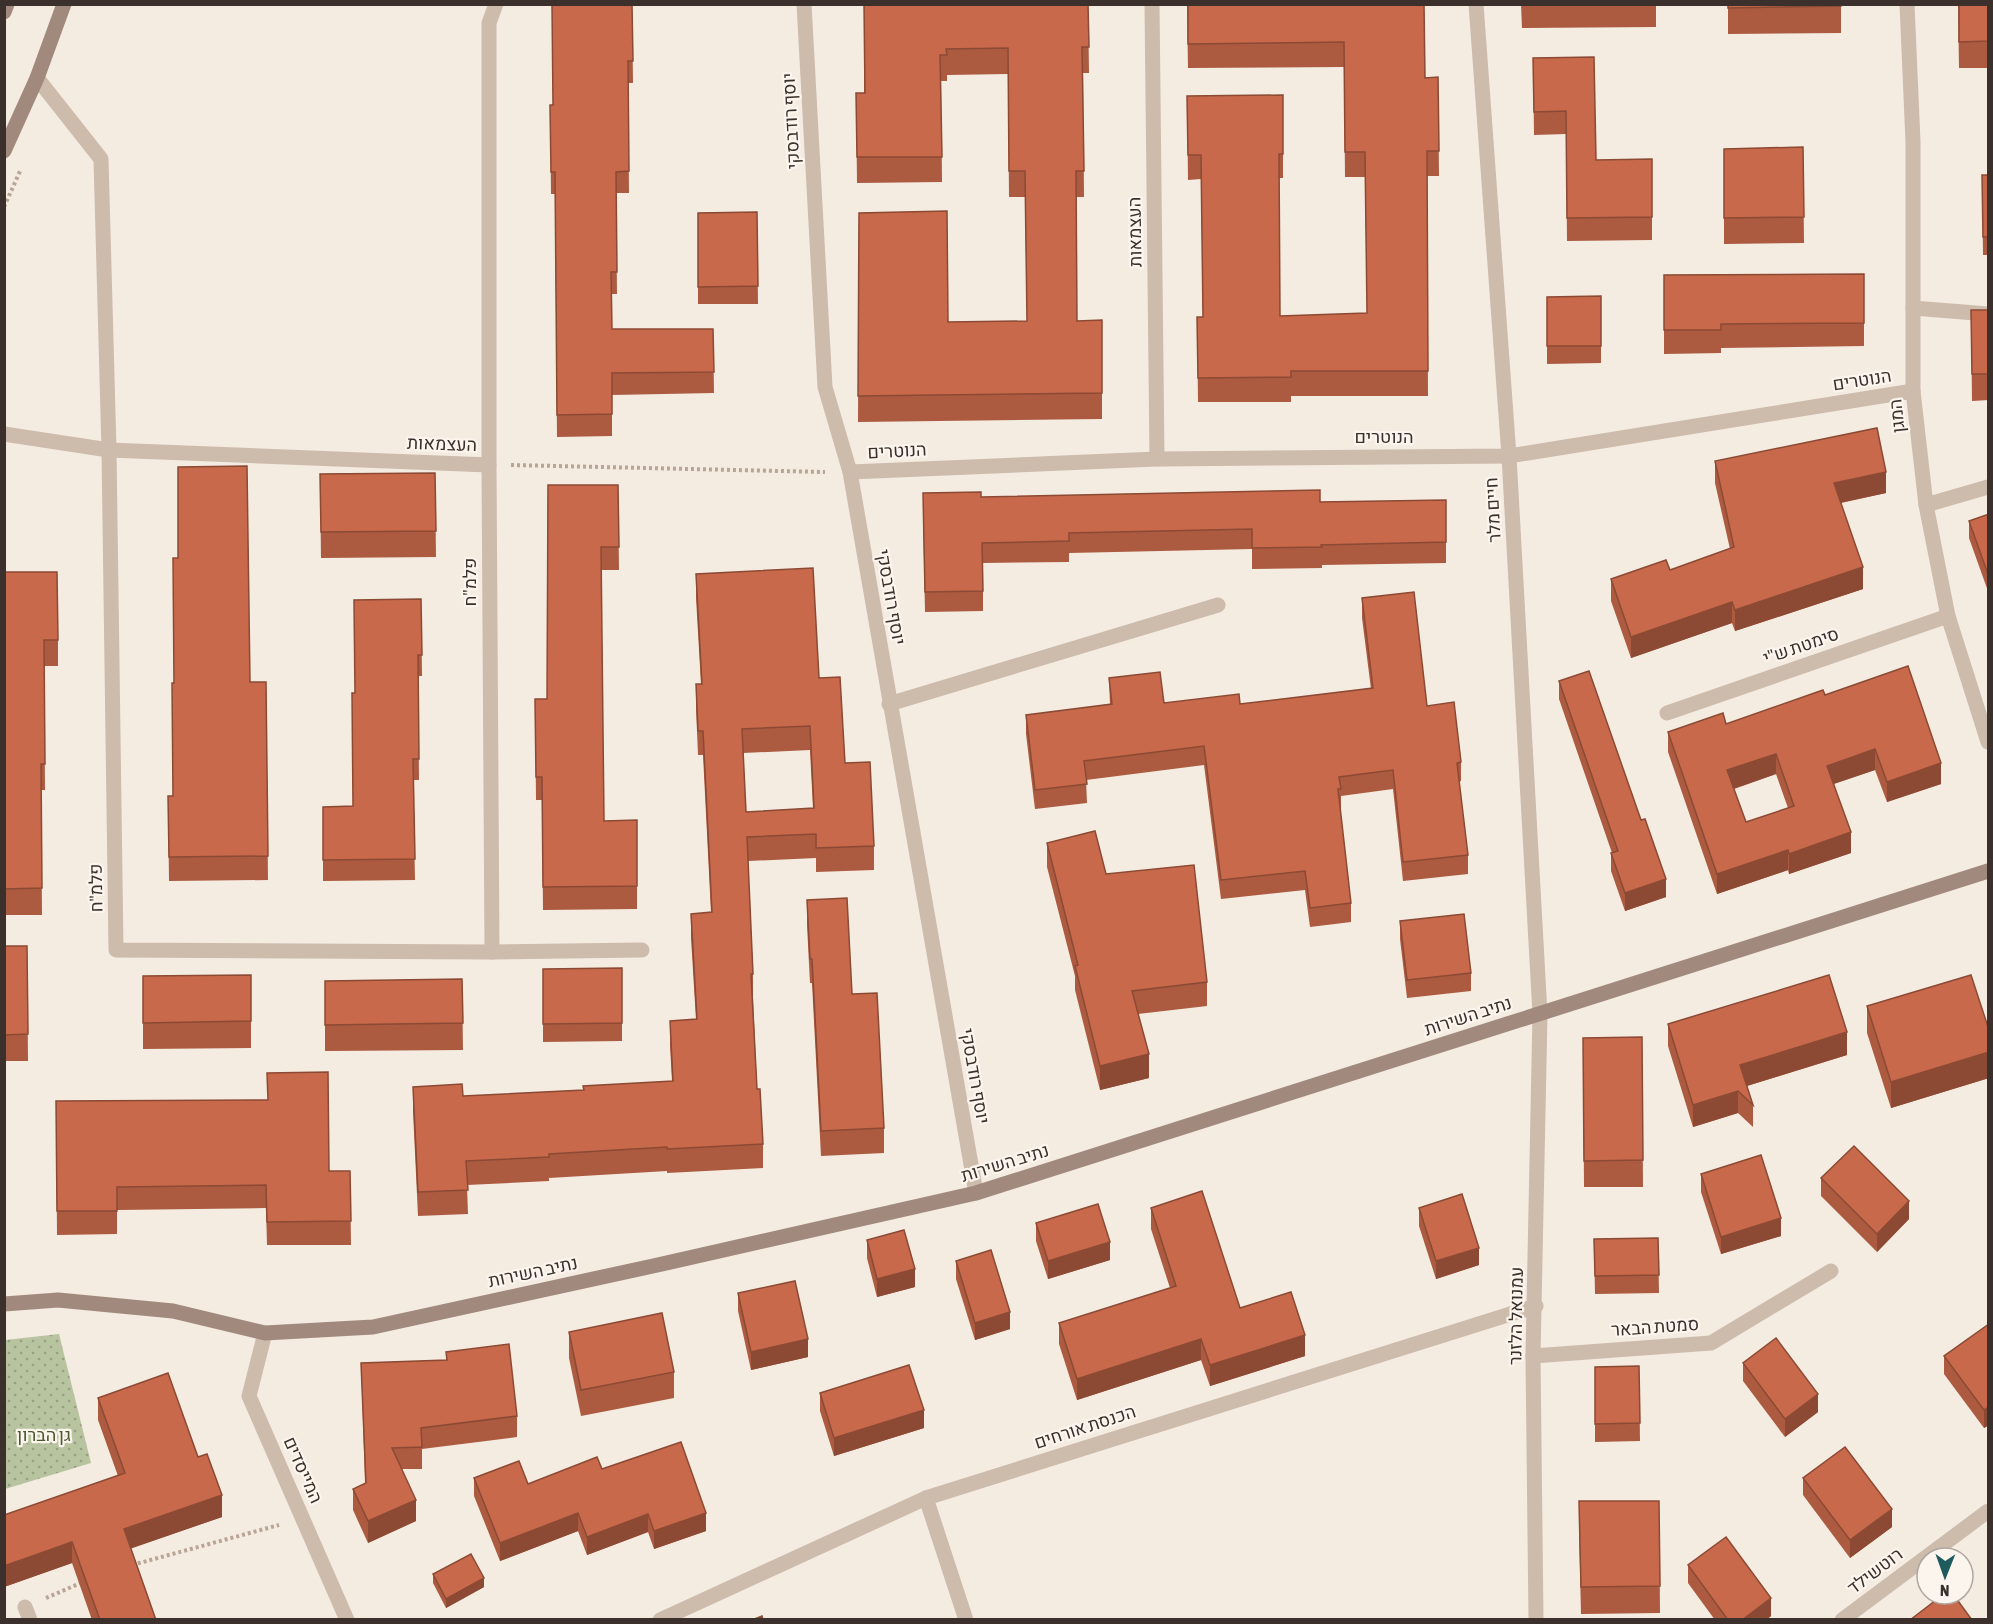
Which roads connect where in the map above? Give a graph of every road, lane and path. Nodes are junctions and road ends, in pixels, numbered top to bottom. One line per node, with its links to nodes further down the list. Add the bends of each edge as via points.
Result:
1 (7, 4): 8 (street)
2 (64, 4): 9 (street)
3 (496, 4): 18 (street, העצמאות, via 489,23)
4 (804, 4): 19 (street, יוסף רודבסקי, via 825,387)
5 (1152, 4): 17 (street, העצמאות)
6 (1476, 4): 16 (street, חיים מלר)
7 (1907, 4): 11 (street, המגן, via 1913,142)
8 (4, 12)
9 (37, 78): 10 (street); 15 (street, via 101,159)
10 (4, 151)
11 (1913, 308): 12 (street); 13 (street, המגן)
12 (1989, 314)
13 (1913, 391): 16 (street, הנוטרים); 21 (street, המגן)
14 (4, 434): 15 (street, העצמאות)
15 (109, 450): 18 (street, העצמאות); 29 (street, פלמ"ח, via 116,950)
16 (1509, 456): 17 (street, הנוטרים); 30 (street, חיים מלר)
17 (1157, 459): 19 (street, הנוטרים)
18 (489, 465): 19 (path); 29 (street, פלמ"ח)
19 (850, 472): 24 (street, יוסף רודבסקי)
20 (1989, 487): 21 (street)
21 (1926, 505): 23 (street, המגן)
22 (1218, 605): 24 (street)
23 (1948, 616): 25 (street, סימטת ש"י); 26 (street, המגן)
24 (889, 704): 31 (street, יוסף רודבסקי)
25 (1666, 713)
26 (1989, 742)
27 (1989, 871): 30 (street, נתיב השירות)
28 (642, 950): 29 (street, פלמ"ח)
29 (492, 952)
30 (1540, 1014): 31 (street, נתיב השירות); 34 (street, עמנואל הלזנר)
31 (976, 1193): 35 (street, נתיב השירות, via 373,1327)
32 (1831, 1271): 36 (street, סמטת הבאר, via 1711,1343)
33 (4, 1304): 35 (street, נתיב השירות, via 58,1300 172,1311)
34 (1536, 1306): 36 (street, עמנואל הלזנר); 37 (street, הכנסת אורחים)
35 (265, 1333): 43 (street, המייסדים, via 249,1396)
36 (1533, 1356): 46 (street, עמנואל הלזנר)
37 (926, 1498): 44 (street, הכנסת אורחים); 45 (street)
38 (1989, 1511): 47 (street, רוטשילד)
39 (279, 1525): 40 (path)
40 (128, 1566)
41 (89, 1580): 42 (path)
42 (28, 1613)
43 (347, 1620)
44 (660, 1620)
45 (966, 1620)
46 (1536, 1620)
47 (1842, 1620)

